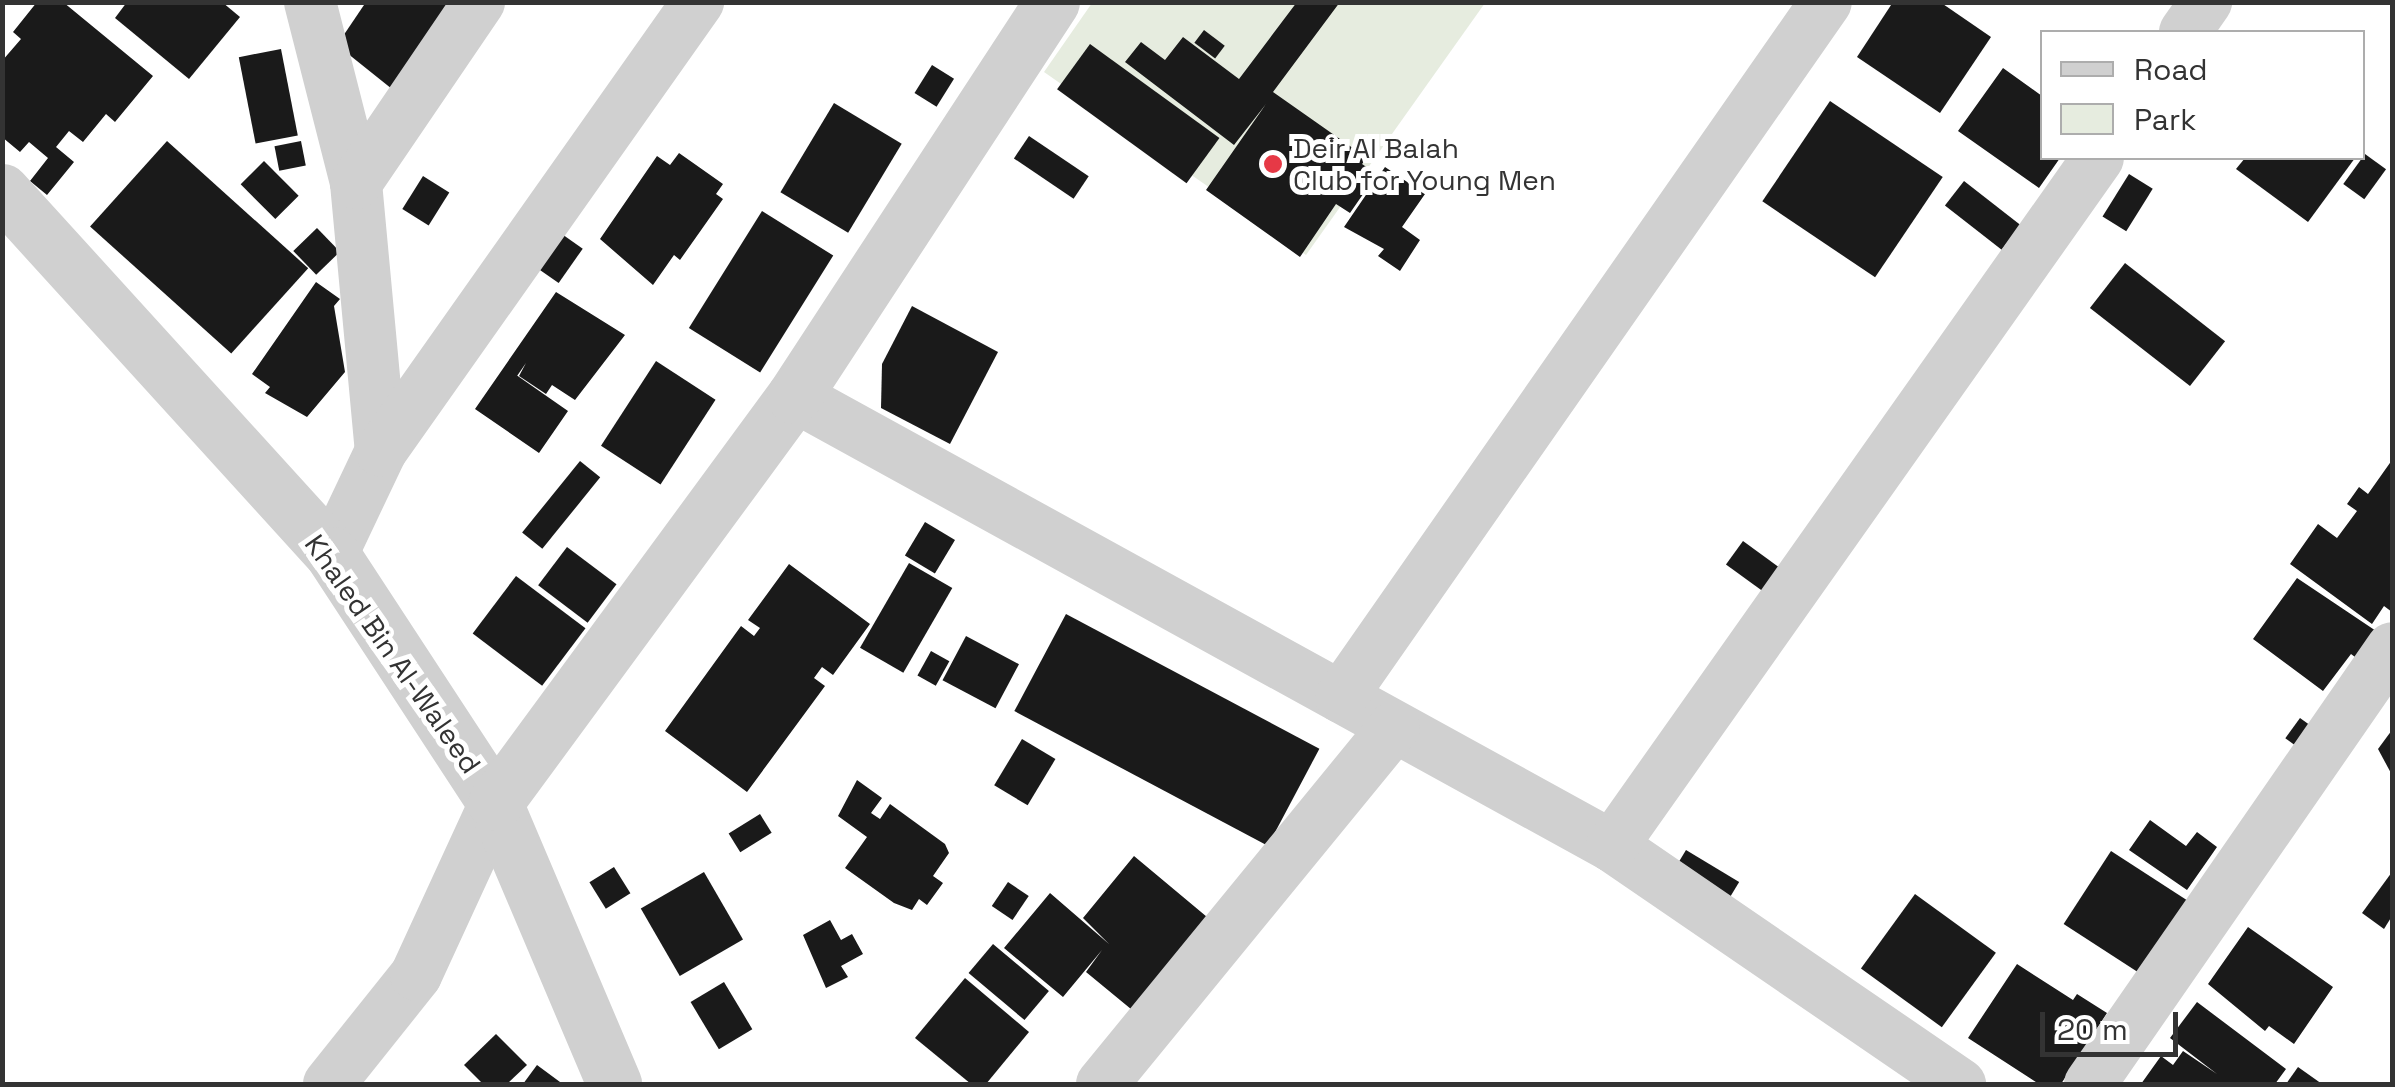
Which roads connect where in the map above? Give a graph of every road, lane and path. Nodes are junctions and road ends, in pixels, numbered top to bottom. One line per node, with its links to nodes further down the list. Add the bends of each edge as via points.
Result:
1 (310, 2): 9 (street)
2 (479, 2): 9 (street)
3 (698, 2): 12 (street)
4 (1052, 2): 11 (street)
5 (1826, 2): 15 (street)
6 (2206, 2): 7 (street)
7 (2186, 30)
8 (2097, 160): 18 (street)
9 (356, 183): 12 (street)
10 (2, 192): 13 (street, Khaled Bin Al-Waleed)
11 (794, 396): 15 (street); 17 (street)
12 (381, 451): 13 (street)
13 (332, 554): 17 (street, Khaled Bin Al-Waleed)
14 (2392, 648): 23 (street)
15 (1342, 697): 16 (street)
16 (1394, 727): 18 (street); 21 (street)
17 (495, 803): 19 (street, via 416,975); 20 (street, Khaled Bin Al-Waleed)
18 (1612, 846): 22 (street)
19 (329, 1084)
20 (614, 1084)
21 (1102, 1084)
22 (1960, 1084)
23 (2090, 1084)

